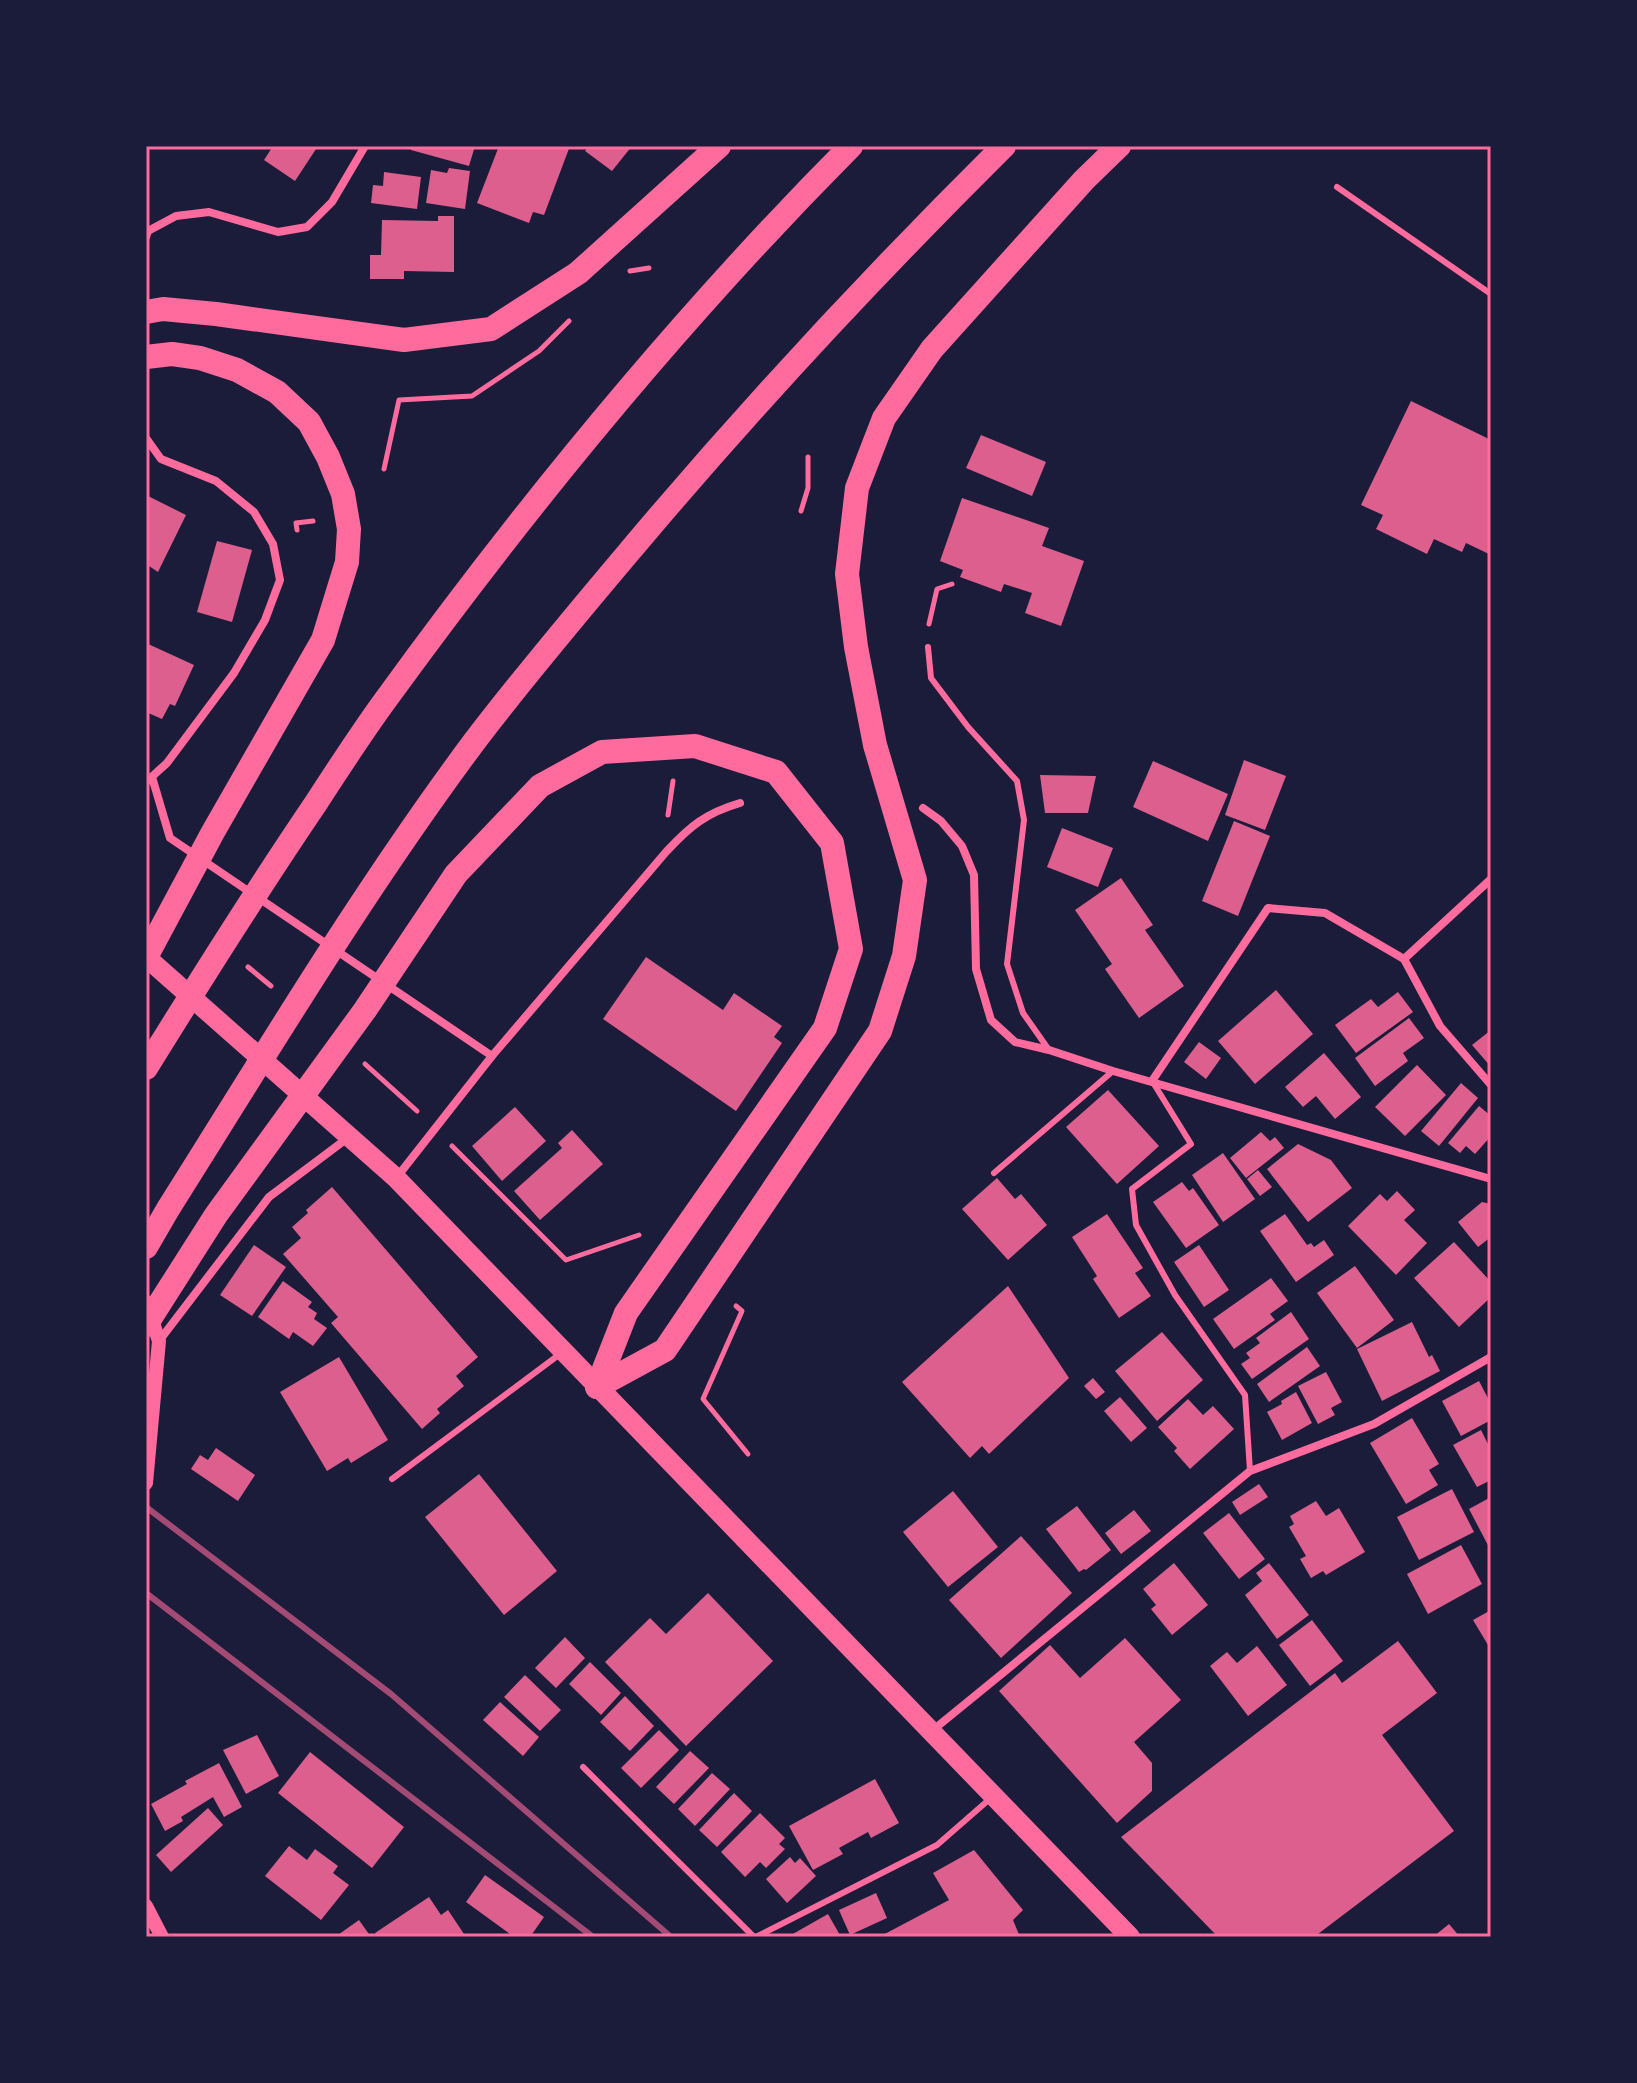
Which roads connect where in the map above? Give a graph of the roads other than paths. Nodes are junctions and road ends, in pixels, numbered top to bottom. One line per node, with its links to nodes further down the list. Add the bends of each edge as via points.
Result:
1 (365, 146): 7 (street, via 332,202 307,227 278,232 209,212 176,216)
2 (719, 146): 9 (highway, via 578,273 491,329 404,340 216,314)
3 (851, 146): 21 (highway, via 639,375 382,704)
4 (1004, 146): 29 (highway, via 799,358 676,496 474,742 364,900)
5 (1119, 146): 34 (highway, via 932,349 884,418 857,488 847,574 856,647 875,745 915,880 904,956 880,1031 665,1350)
6 (1337, 187): 8 (lane)
7 (146, 237)
8 (1491, 294)
9 (146, 312)
10 (146, 357): 17 (highway, via 200,358 277,392 309,422 328,457 343,494 349,529 347,562 323,640)
11 (146, 438): 13 (street, via 161,459 216,481 254,512 273,544 280,580 265,620 234,673)
12 (928, 647): 19 (lane, via 931,678 1017,781 1024,820 1007,964 1023,1013)
13 (149, 780): 20 (street, via 170,838)
14 (740, 803): 20 (street, via 713,811 682,834)
15 (923, 808): 19 (street, via 962,846 974,875 976,969 991,1020 1015,1042)
16 (1491, 879): 18 (street)
17 (146, 957): 25 (main road)
18 (1404, 959): 23 (street, via 1325,913 1268,908); 24 (street, via 1440,1026)
19 (1049, 1050): 22 (street)
20 (492, 1056): 27 (street)
21 (146, 1068)
22 (1113, 1071): 23 (street); 26 (lane)
23 (1152, 1081): 28 (street); 35 (lane, via 1191,1144 1132,1189 1136,1225 1175,1295 1245,1395)
24 (1491, 1085)
25 (350, 1137): 27 (main road); 31 (street, via 269,1197)
26 (994, 1173)
27 (396, 1178): 32 (main road)
28 (1491, 1179)
29 (146, 1247)
30 (146, 1302): 31 (street)
31 (153, 1333): 34 (highway, via 216,1215 456,874 540,786 602,752 695,746 776,772 832,843 851,949 825,1028 626,1313); 37 (street)
32 (563, 1352): 34 (main road); 36 (lane)
33 (1491, 1357): 35 (street, via 1374,1424)
34 (597, 1387): 38 (main road)
35 (1250, 1471): 38 (street)
36 (392, 1479)
37 (146, 1483)
38 (933, 1730): 40 (main road)
39 (583, 1767): 43 (lane)
40 (995, 1795): 43 (lane, via 937,1845); 44 (main road)
41 (146, 1906): 42 (street)
42 (162, 1937)
43 (755, 1937)
44 (1130, 1937)

